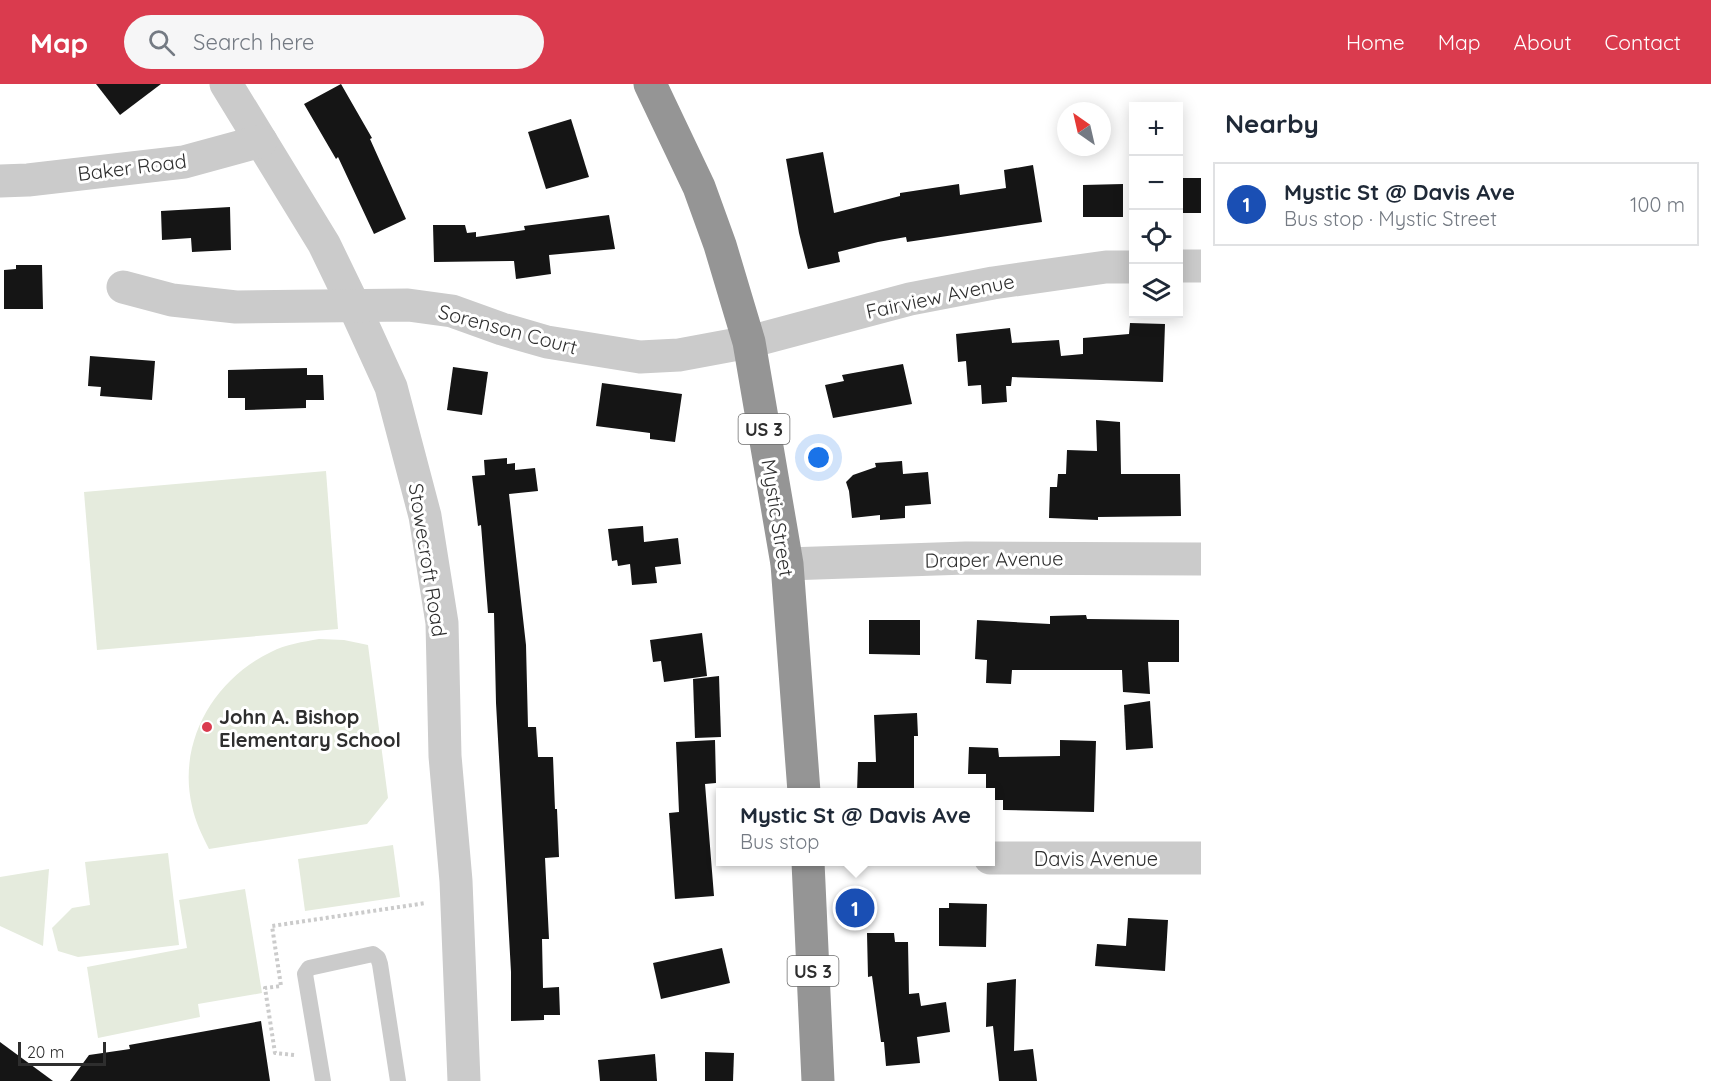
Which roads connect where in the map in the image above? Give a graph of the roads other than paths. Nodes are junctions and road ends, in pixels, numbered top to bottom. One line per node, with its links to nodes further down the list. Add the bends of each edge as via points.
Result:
1 (226, 84): 3 (street, Stowecroft Road)
2 (650, 84): 10 (highway, Mystic Street / US 3, via 699,187)
3 (261, 141): 4 (street, Baker Road, via 184,162); 9 (street, Stowecroft Road, via 324,244)
4 (0, 181)
5 (1201, 266): 7 (street)
6 (1129, 267): 10 (street, Fairview Avenue, via 1017,279 910,299)
7 (1183, 267)
8 (123, 286): 9 (street, Sorenson Court, via 172,300 236,307)
9 (354, 306): 10 (street, Sorenson Court, via 408,305 452,311 547,342 640,357 679,355); 19 (street, Stowecroft Road, via 391,387 425,516 442,623 445,756 456,880)
10 (749, 342): 12 (highway, Mystic Street / US 3)
11 (1201, 559): 12 (street, Draper Avenue, via 966,558)
12 (788, 564): 13 (highway, Mystic Street / US 3)
13 (804, 788)
14 (995, 858): 15 (street, Davis Avenue)
15 (1201, 858)
16 (808, 866): 20 (highway, US 3)
17 (323, 1081): 18 (lane, via 306,970 373,954 380,964)
18 (398, 1081)
19 (464, 1081)
20 (818, 1081)

